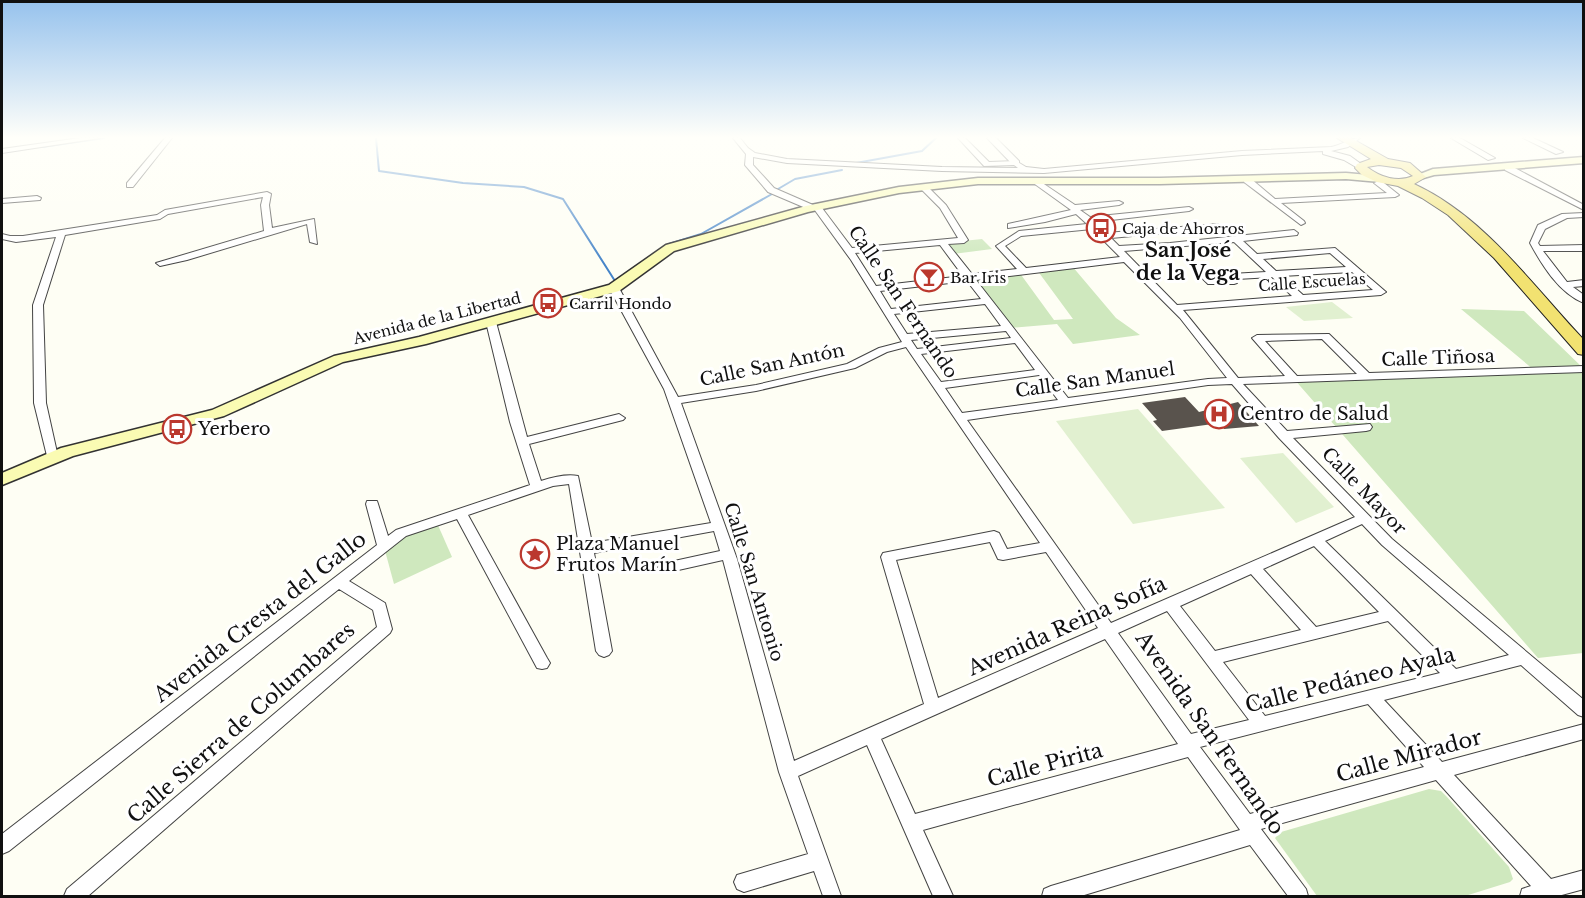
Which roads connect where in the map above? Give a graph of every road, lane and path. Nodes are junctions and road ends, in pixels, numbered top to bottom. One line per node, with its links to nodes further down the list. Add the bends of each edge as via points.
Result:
1 (134, 180): 13 (street)
2 (762, 180): 19 (street, via 771,190)
3 (985, 180): 14 (main road, Avenida de la Libertad)
4 (1037, 180): 21 (street, Calle Mayor)
5 (1243, 180): 6 (main road, Avenida de la Libertad)
6 (1247, 180): 17 (street)
7 (1367, 180): 12 (main road, Avenida de la Libertad)
8 (1383, 180): 12 (main road)
9 (1410, 180): 12 (main road)
10 (1421, 180): 61 (main road, via 1490,234)
11 (1531, 180): 20 (street)
12 (1390, 184): 17 (street); 64 (main road, via 1419,191 1470,225)
13 (130, 185)
14 (922, 187): 19 (main road, Avenida de la Libertad); 35 (street, via 942,207 964,240)
15 (37, 198): 16 (street)
16 (2, 201)
17 (1273, 201): 25 (street)
18 (1119, 203): 21 (street)
19 (814, 207): 40 (street, Calle San Fernando); 52 (main road, Avenida de la Libertad, via 670,248)
20 (1584, 208)
21 (1074, 209): 24 (street, Calle Mayor); 30 (street, via 1045,220 1011,226)
22 (1190, 209): 24 (street)
23 (1584, 215): 39 (street, via 1565,216 1541,226 1534,243)
24 (1090, 223): 30 (street); 32 (street, Calle Mayor)
25 (1301, 224)
26 (1218, 226): 32 (street)
27 (268, 232): 28 (street, via 267,194 262,194 165,212 160,217); 34 (street, via 311,221); 44 (street)
28 (59, 233): 31 (street, via 14,239); 78 (street, via 61,238 38,305 40,403)
29 (1294, 233): 33 (street)
30 (1019, 234): 46 (street, via 1000,246)
31 (2, 236)
32 (1104, 236): 38 (street, Calle Mayor)
33 (1237, 240): 38 (street); 42 (street)
34 (314, 242)
35 (942, 242): 40 (street); 48 (street)
36 (1571, 248): 37 (street); 39 (street); 41 (street)
37 (1584, 248)
38 (1116, 249): 43 (street, Calle Mayor)
39 (1537, 249): 51 (street)
40 (851, 251): 53 (street, Calle San Fernando)
41 (1584, 256)
42 (1254, 257): 45 (street, via 1332,250); 47 (street)
43 (1125, 259): 46 (street); 57 (street, Calle Mayor)
44 (160, 263)
45 (1352, 269): 47 (street); 54 (street, Calle Escuelas, via 1381,292)
46 (1023, 270): 48 (street)
47 (1270, 273): 49 (street); 54 (street)
48 (970, 277): 53 (street); 56 (street)
49 (1229, 277)
50 (1584, 283): 51 (street)
51 (1563, 285): 55 (street)
52 (614, 288): 59 (main road, Avenida de la Libertad); 71 (street, Calle San Antonio)
53 (873, 290): 58 (street, Calle San Fernando)
54 (1300, 298): 57 (street, Calle Escuelas)
55 (1584, 300)
56 (988, 301): 58 (street); 60 (street)
57 (1174, 308): 69 (street, Calle Mayor)
58 (888, 312): 63 (street, Calle San Fernando)
59 (491, 322): 77 (street); 78 (main road, Avenida de la Libertad, via 339,359 218,413)
60 (1009, 328): 62 (street); 63 (street)
61 (1584, 336)
62 (1018, 340): 63 (street); 66 (street)
63 (909, 344): 70 (street, Calle San Fernando); 71 (street, Calle San Antón, via 822,373)
64 (1584, 350)
65 (1584, 369): 67 (street, Calle Tiñosa)
66 (1041, 372): 70 (street); 72 (street)
67 (1367, 377): 68 (street, Calle Tiñosa); 68 (street, via 1325,336 1257,338)
68 (1294, 379): 69 (street, Calle Tiñosa)
69 (1235, 381): 72 (street, Calle San Manuel); 76 (street, Calle Mayor)
70 (939, 386): 73 (street, Calle San Fernando)
71 (674, 401): 84 (street, Calle San Antonio)
72 (1066, 402): 73 (street, Calle San Manuel)
73 (961, 417): 86 (street, Avenida San Fernando)
74 (619, 418): 77 (street)
75 (1366, 427): 76 (street)
76 (1283, 435): 83 (street, Calle Mayor)
77 (523, 442): 80 (street)
78 (52, 457): 79 (main road, Avenida de la Libertad)
79 (2, 479)
80 (537, 487): 82 (street, Avenida Cresta del Gallo); 88 (street, Avenida Cresta del Gallo, via 574,478)
81 (372, 504): 87 (street)
82 (460, 513): 87 (street, Avenida Cresta del Gallo, via 401,534); 100 (street)
83 (1364, 519): 85 (street, Avenida Reina Sofía); 99 (street, Calle Mayor)
84 (718, 526): 88 (street); 89 (street, Calle San Antonio)
85 (1316, 540): 90 (street, Avenida Reina Sofía); 94 (street)
86 (1050, 546): 95 (street, Avenida San Fernando); 103 (street, via 1004,555 994,536 888,557)
87 (384, 547): 92 (street, Avenida Cresta del Gallo)
88 (587, 549): 97 (street)
89 (728, 554): 91 (street); 110 (street, Calle San Antonio)
90 (1253, 567): 93 (street, Avenida Reina Sofía); 96 (street)
91 (665, 568)
92 (340, 583): 113 (street, Avenida Cresta del Gallo); 118 (street, Calle Sierra de Columbares, via 380,607 385,629)
93 (1170, 604): 95 (street, Avenida Reina Sofía); 98 (street)
94 (1389, 615): 96 (street); 101 (street)
95 (1110, 630): 103 (street, Avenida Reina Sofía); 108 (street, Avenida San Fernando)
96 (1313, 633): 98 (street)
97 (604, 651)
98 (1212, 658): 105 (street)
99 (1525, 658): 101 (street, Calle Pedáneo Ayala); 104 (street, Calle Mayor)
100 (542, 663)
101 (1452, 675): 102 (street, Calle Pedáneo Ayala)
102 (1370, 696): 105 (street, Calle Pedáneo Ayala); 109 (street)
103 (933, 708): 107 (street, Avenida Reina Sofía)
104 (1584, 710)
105 (1262, 724): 108 (street, Calle Pedáneo Ayala)
106 (1584, 731): 109 (street, Calle Mirador)
107 (871, 736): 110 (street, Avenida Reina Sofía); 111 (street)
108 (1188, 746): 111 (street, Calle Pirita); 112 (street, Avenida San Fernando)
109 (1440, 771): 112 (street, Calle Mirador); 117 (street)
110 (788, 772): 114 (street, Calle San Antonio)
111 (912, 824): 120 (street)
112 (1250, 829): 121 (street, Calle Mirador); 122 (street, Avenida San Fernando)
113 (2, 845)
114 (819, 860): 116 (street); 119 (street, Calle San Antonio)
115 (1584, 879): 117 (street)
116 (744, 882)
117 (1548, 890): 123 (street)
118 (74, 897)
119 (832, 897)
120 (943, 897)
121 (1051, 897)
122 (1299, 897)
123 (1529, 897)

